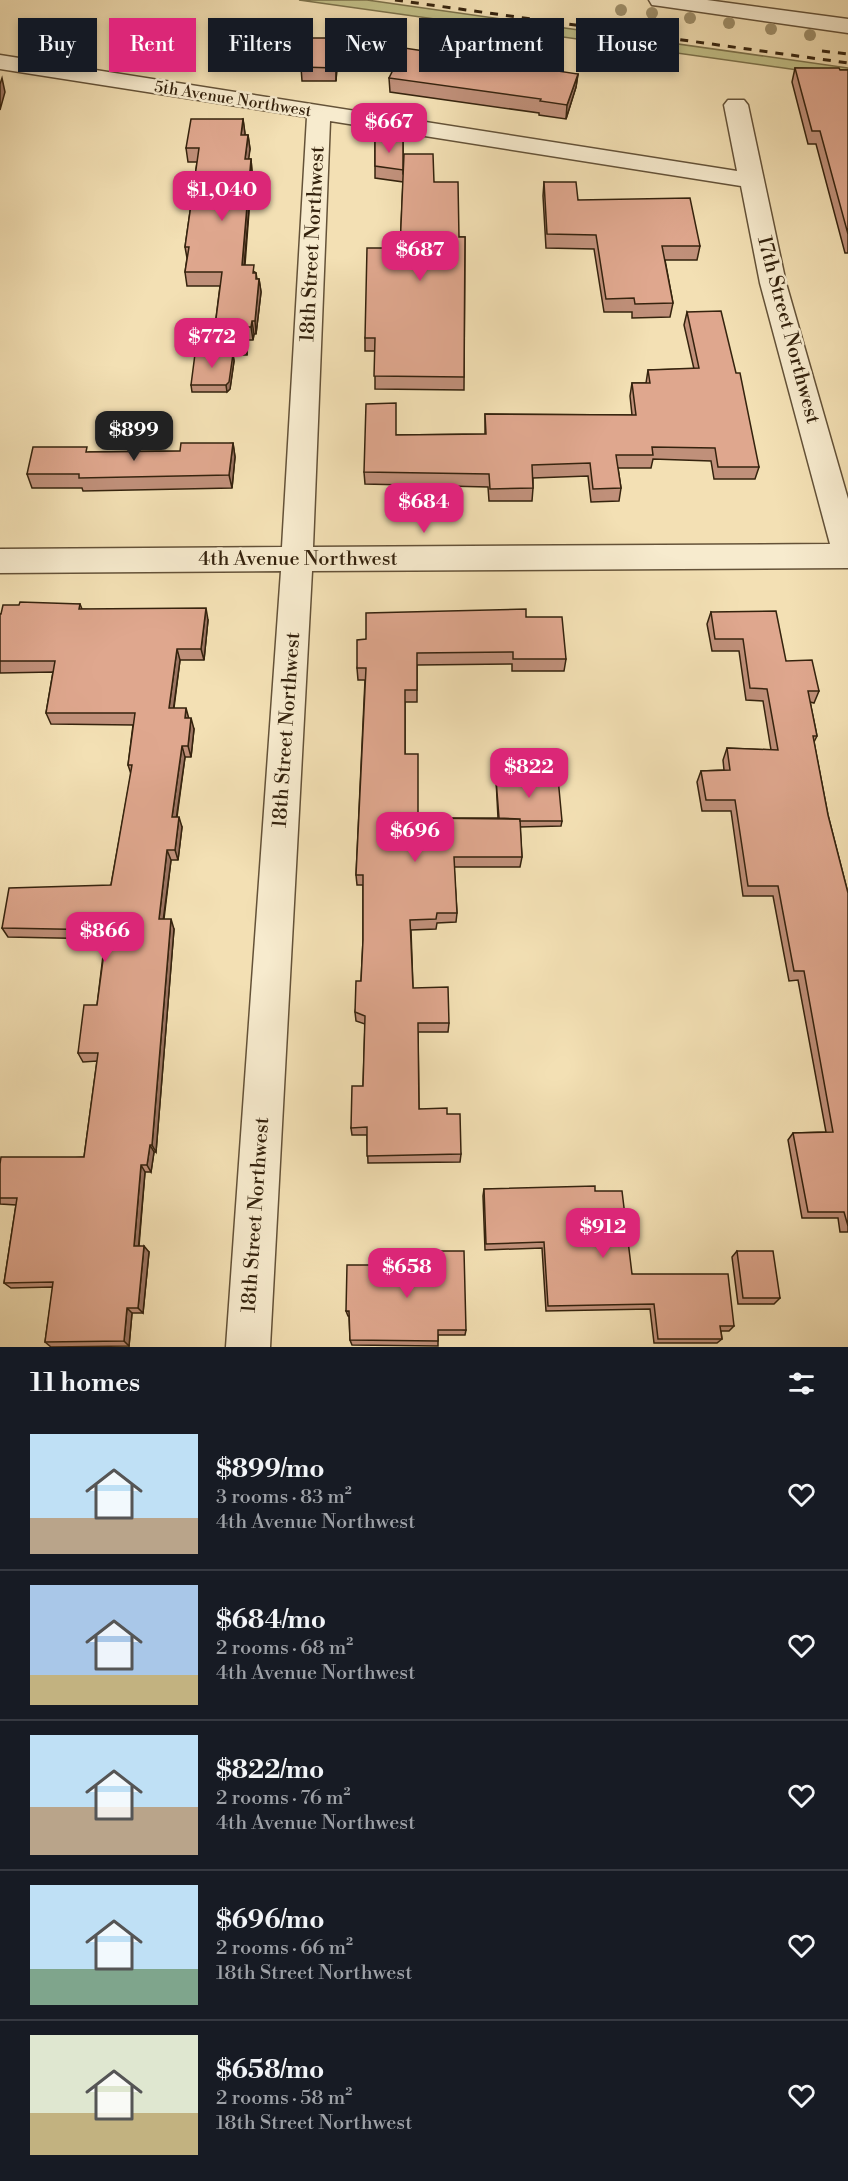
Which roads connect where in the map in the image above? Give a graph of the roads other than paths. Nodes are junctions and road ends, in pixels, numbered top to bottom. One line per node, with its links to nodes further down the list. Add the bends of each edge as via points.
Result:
1 (660, 0): 2 (street)
2 (848, 26)
3 (0, 62): 5 (street, 5th Avenue Northwest)
4 (736, 105): 6 (street, 17th Street Northwest)
5 (319, 112): 6 (street, 5th Avenue Northwest); 8 (street, 18th Street Northwest)
6 (750, 180): 7 (street, 17th Street Northwest, via 773,283)
7 (848, 554): 8 (street, 4th Avenue Northwest)
8 (297, 559): 9 (street, 4th Avenue Northwest); 10 (street, 18th Street Northwest)
9 (0, 561)
10 (248, 1347)

